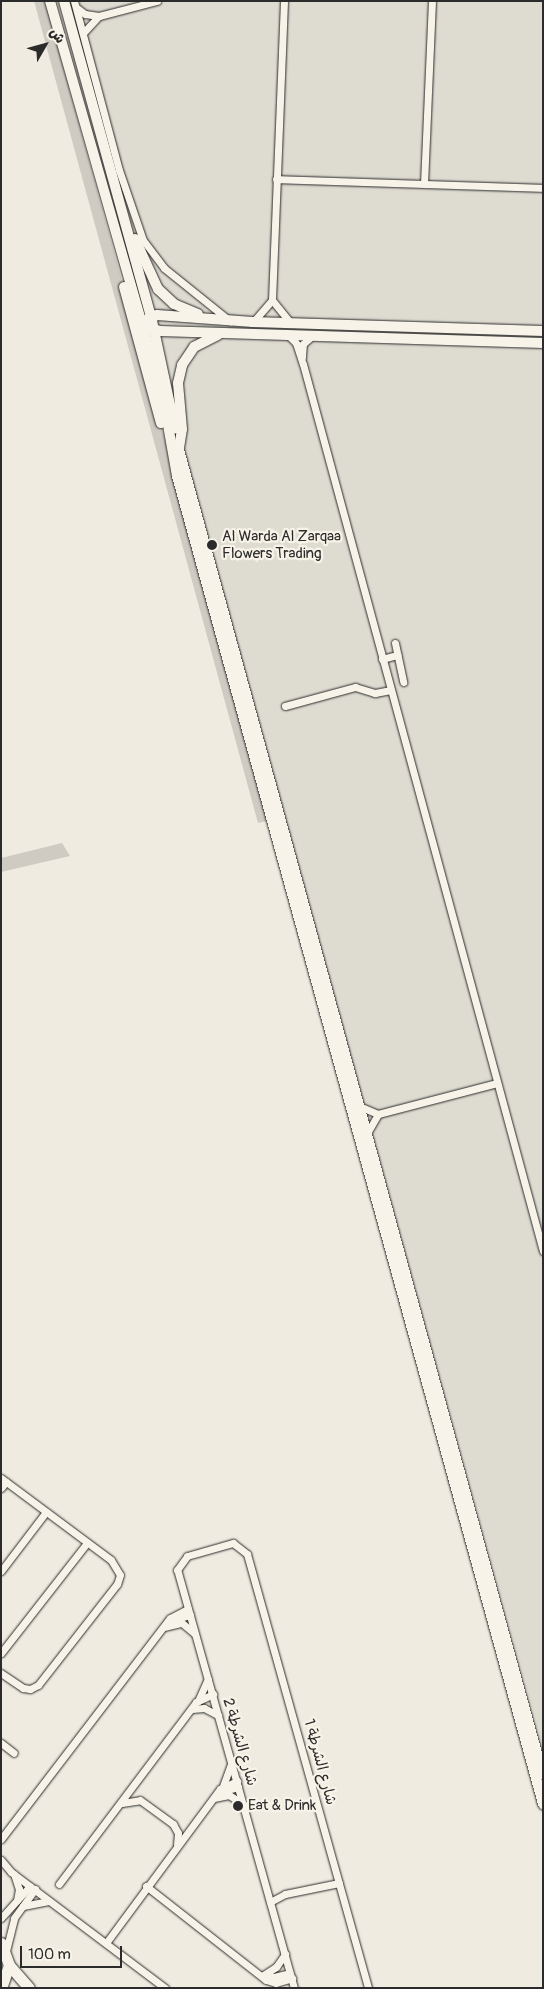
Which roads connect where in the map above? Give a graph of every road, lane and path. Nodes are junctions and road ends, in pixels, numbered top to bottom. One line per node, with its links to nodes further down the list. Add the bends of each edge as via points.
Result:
1 (50, 1): 10 (street)
2 (64, 1): 9 (street)
3 (157, 1): 7 (street)
4 (284, 1): 11 (street)
5 (432, 1): 12 (street)
6 (75, 4): 7 (street, via 85,14); 8 (street)
7 (99, 16): 8 (street)
8 (83, 33): 16 (street, via 119,170 143,240 160,264)
9 (110, 173): 15 (street, via 158,289 186,310); 18 (street)
10 (97, 176): 18 (street); 28 (street)
11 (276, 179): 12 (street); 14 (street)
12 (424, 184): 13 (street)
13 (543, 188)
14 (272, 300): 17 (street); 19 (street)
15 (219, 320): 16 (street); 18 (street)
16 (230, 321): 19 (street)
17 (289, 321): 19 (street); 21 (street)
18 (144, 322): 20 (street); 28 (street, via 165,408)
19 (253, 322)
20 (154, 330): 22 (street); 27 (street)
21 (543, 331)
22 (229, 332): 23 (street); 27 (street, via 202,341 182,365 178,383 182,430)
23 (288, 335): 24 (street); 26 (street, via 296,344)
24 (313, 335): 25 (street); 26 (street, via 302,348)
25 (543, 343)
26 (303, 364): 31 (street)
27 (179, 448): 36 (street)
28 (177, 476): 67 (street)
29 (395, 642): 30 (street)
30 (397, 655): 31 (street); 32 (street)
31 (382, 659): 33 (street)
32 (403, 682)
33 (391, 690): 34 (street, via 375,693 355,687); 35 (street)
34 (286, 706)
35 (497, 1083): 37 (street); 39 (street)
36 (359, 1106): 37 (street); 38 (street)
37 (378, 1114): 38 (street)
38 (366, 1135): 61 (street)
39 (543, 1251)
40 (4, 1480): 41 (street); 42 (street)
41 (1, 1488)
42 (46, 1512): 43 (street); 45 (street)
43 (86, 1543): 51 (street); 52 (street, via 103,1555 115,1574 110,1593 38,1685 23,1688)
44 (241, 1545): 46 (street, شارع الشرطة 2, via 233,1543 190,1555 180,1562 177,1570); 73 (street, شارع الشرطة 1, via 247,1554)
45 (1, 1571)
46 (184, 1593): 47 (street, شارع الشرطة 2); 48 (street)
47 (189, 1612): 48 (street); 49 (street); 50 (street, شارع الشرطة 2)
48 (174, 1614): 49 (street)
49 (166, 1624): 50 (street, via 182,1623); 68 (street)
50 (196, 1636): 53 (street, شارع الشرطة 2)
51 (1, 1654)
52 (1, 1674)
53 (208, 1678): 54 (street, شارع الشرطة 2); 55 (street)
54 (213, 1697): 55 (street); 56 (street); 57 (street, شارع الشرطة 2)
55 (197, 1702): 56 (street)
56 (192, 1709): 57 (street, via 204,1708); 65 (street)
57 (218, 1715): 60 (street, شارع الشرطة 2)
58 (1, 1744): 59 (street)
59 (14, 1753)
60 (231, 1761): 62 (street, شارع الشرطة 2); 63 (street)
61 (543, 1775)
62 (238, 1784): 63 (street); 64 (street); 66 (street, شارع الشرطة 2)
63 (223, 1786): 64 (street)
64 (216, 1796): 66 (street, via 229,1795); 69 (street)
65 (120, 1804): 69 (street, via 132,1799 142,1802 175,1827); 74 (street)
66 (243, 1804): 77 (street, شارع الشرطة 2)
67 (543, 1804)
68 (2, 1839)
69 (177, 1844): 75 (street)
70 (1, 1860): 72 (street)
71 (1, 1867): 72 (street)
72 (12, 1873): 76 (street); 79 (street)
73 (338, 1879): 77 (street); 92 (street, شارع الشرطة 1)
74 (58, 1884)
75 (146, 1886): 81 (street); 85 (street)
76 (32, 1888): 78 (street); 79 (street)
77 (270, 1900): 83 (street, شارع الشرطة 2)
78 (50, 1901): 79 (street); 81 (street)
79 (19, 1905): 80 (street); 82 (street)
80 (1, 1918)
81 (104, 1942): 90 (street)
82 (4, 1947): 84 (main road)
83 (285, 1954): 85 (street, via 276,1968); 86 (street, شارع الشرطة 2)
84 (9, 1964): 88 (main road); 89 (main road)
85 (262, 1976): 86 (street); 87 (street)
86 (291, 1976): 87 (street); 91 (street, شارع الشرطة 2)
87 (275, 1985)
88 (1, 1988)
89 (29, 1988)
90 (165, 1988)
91 (294, 1988)
92 (368, 1988)

